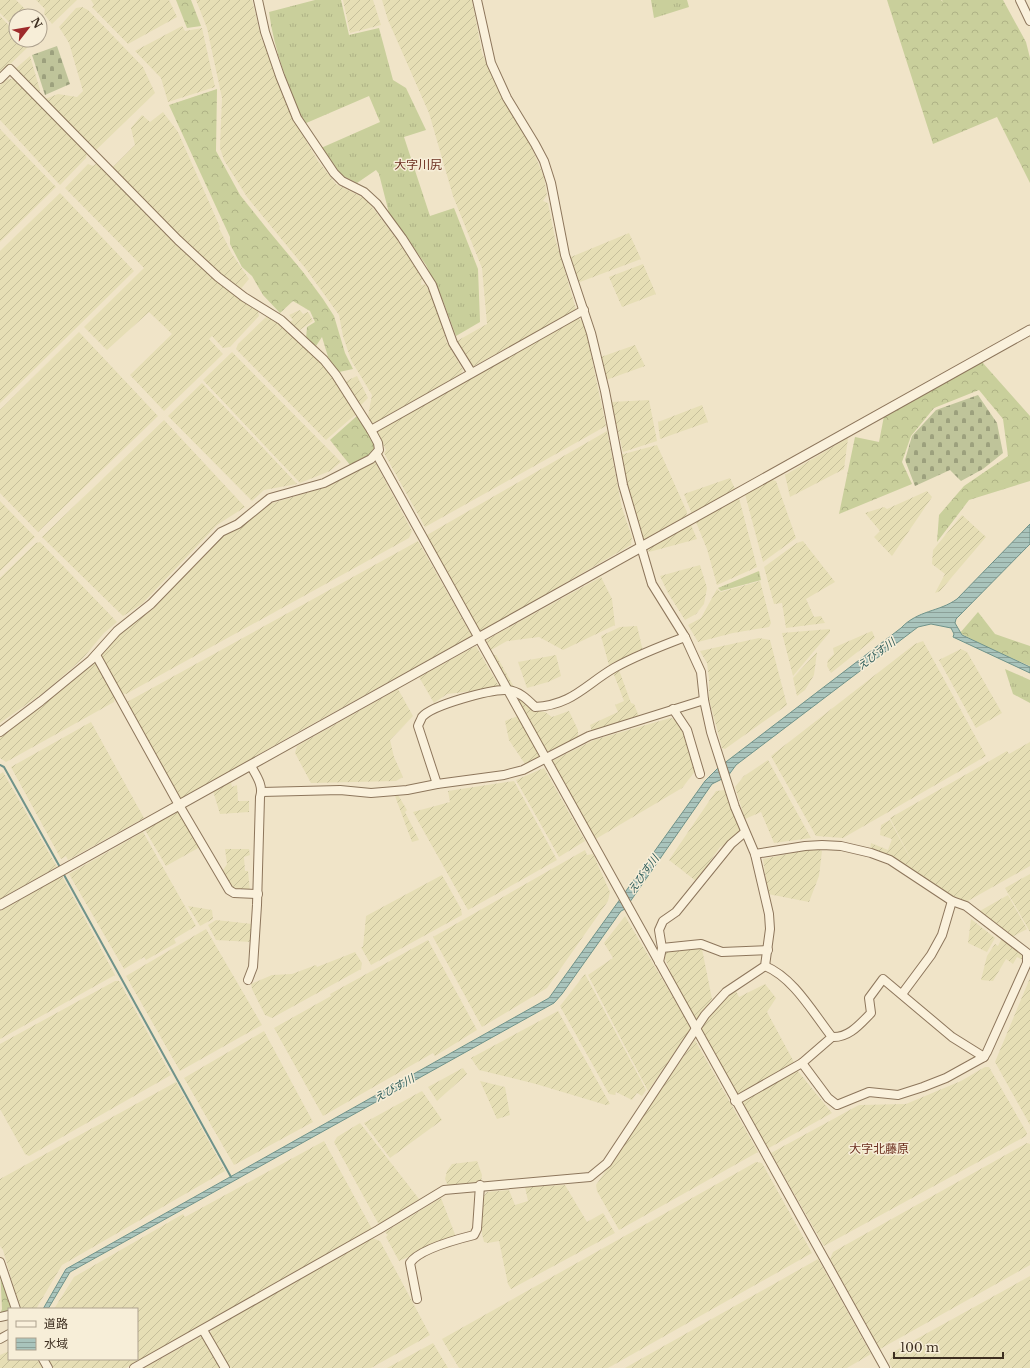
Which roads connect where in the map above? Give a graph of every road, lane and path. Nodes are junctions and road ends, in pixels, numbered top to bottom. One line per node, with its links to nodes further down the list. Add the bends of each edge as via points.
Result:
1 (258, 0): 8 (street, via 265,32 297,118 327,165 342,180 364,192 377,204 402,238 432,285 453,343)
2 (477, 0): 6 (street, via 486,48 497,79 544,161 551,183 565,255)
3 (1020, 0): 4 (street)
4 (1030, 21)
5 (0, 79): 9 (street, via 10,69 178,240 218,277 303,339 336,375)
6 (584, 310): 8 (street); 11 (street, via 605,391 623,485)
7 (1030, 330): 11 (street)
8 (470, 372): 9 (street)
9 (371, 430): 10 (street, via 378,443)
10 (377, 455): 13 (street); 14 (street, via 324,483 270,498 238,524 221,532 151,604 123,622)
11 (641, 547): 12 (street, via 652,584); 13 (street)
12 (685, 637): 15 (street, via 649,651 614,669 576,696 546,707 535,708 518,692); 16 (street, via 701,672)
13 (479, 638): 15 (street); 20 (street)
14 (96, 655): 18 (street); 24 (street)
15 (506, 690): 19 (street); 22 (street, via 474,695 449,703 423,716 418,726)
16 (704, 700): 17 (street); 25 (street, via 721,765)
17 (673, 710): 19 (street, via 589,736); 21 (street, via 687,730)
18 (0, 732)
19 (544, 757): 22 (street, via 523,770 504,775); 32 (street)
20 (251, 766): 23 (street); 24 (street)
21 (700, 774)
22 (437, 784): 23 (street, via 408,790 371,793 340,790)
23 (262, 792): 27 (street)
24 (179, 805): 27 (street, via 229,890 234,893); 29 (street)
25 (745, 832): 26 (street); 30 (street, via 731,844 676,912 663,921 659,930)
26 (755, 854): 28 (street, via 805,846 841,846 871,853 890,860); 31 (street, via 769,914)
27 (258, 894): 34 (street, via 253,967)
28 (952, 901): 35 (street, via 942,936); 38 (street, via 966,906 1027,953 1027,963)
29 (0, 905)
30 (662, 948): 31 (street, via 701,944 722,952); 32 (street)
31 (768, 950): 33 (street)
32 (659, 962): 36 (street)
33 (765, 966): 36 (street, via 726,992); 37 (street, via 774,970 795,990)
34 (248, 980)
35 (902, 994): 37 (street, via 883,978 869,998 871,1013 852,1030 838,1037); 38 (street, via 952,1037)
36 (695, 1029): 40 (street); 41 (street, via 607,1163 595,1174 590,1177)
37 (832, 1036): 39 (street)
38 (984, 1057): 39 (street, via 946,1078 923,1087 898,1095 869,1092 837,1105 828,1098)
39 (802, 1063): 40 (street)
40 (735, 1101): 48 (street)
41 (480, 1185): 43 (street, via 477,1229 474,1235 421,1254 410,1263); 45 (street, via 442,1191)
42 (0, 1262): 44 (street)
43 (417, 1300)
44 (16, 1308)
45 (203, 1330): 46 (street); 47 (street)
46 (134, 1368)
47 (225, 1368)
48 (885, 1368)

